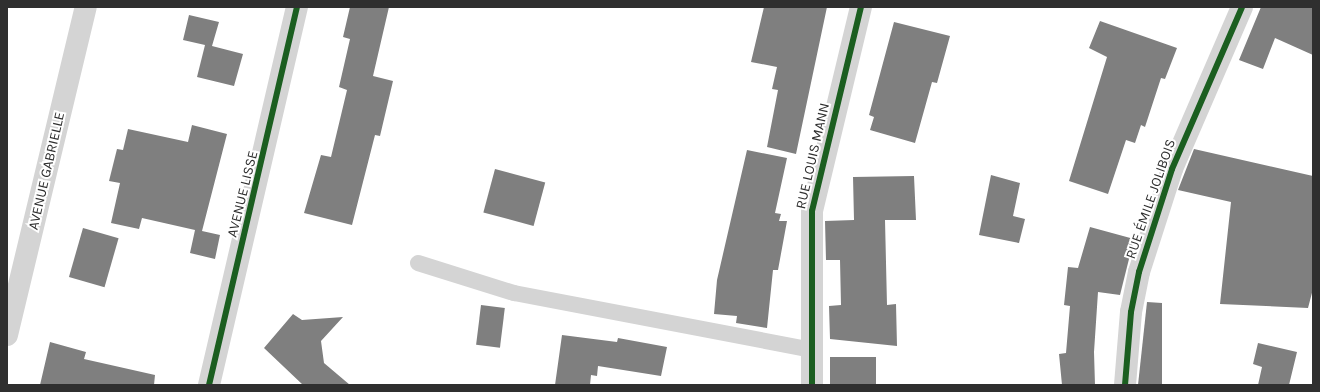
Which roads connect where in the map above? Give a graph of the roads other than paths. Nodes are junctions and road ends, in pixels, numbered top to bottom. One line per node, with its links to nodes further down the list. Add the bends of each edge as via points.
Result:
1 (86, 7): 6 (street, AVENUE GABRIELLE)
2 (297, 7): 8 (street, AVENUE LISSE)
3 (861, 7): 7 (street, RUE LOUIS MANN, via 812,211)
4 (1242, 7): 10 (street, RUE ÉMILE JOLIBOIS, via 1172,169 1139,272 1131,312)
5 (418, 263): 7 (lane, via 514,293)
6 (7, 335)
7 (812, 350): 9 (street, RUE LOUIS MANN)
8 (209, 385)
9 (812, 385)
10 (1125, 385)

